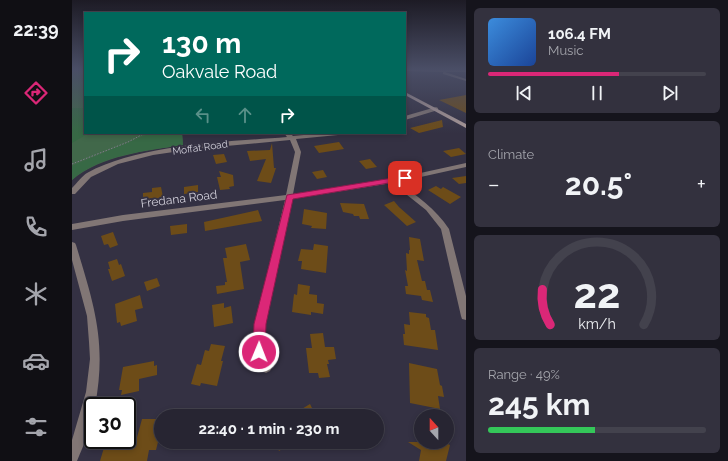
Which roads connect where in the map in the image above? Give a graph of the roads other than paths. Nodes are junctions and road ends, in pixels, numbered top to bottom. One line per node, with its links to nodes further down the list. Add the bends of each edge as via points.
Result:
1 (406, 94): 2 (main road)
2 (436, 109): 3 (street); 4 (main road)
3 (406, 118)
4 (466, 126)
5 (322, 134): 6 (street, Moffat Road)
6 (290, 136): 9 (street, Moffat Road, via 184,149 129,159 92,173); 10 (street, via 298,152)
7 (466, 165): 8 (street, Fredana Road)
8 (393, 181): 10 (street, Fredana Road); 13 (street, via 430,210 442,224 454,261)
9 (72, 192)
10 (289, 197): 11 (street, Fredana Road); 14 (street, via 260,324 259,352)
11 (72, 227)
12 (72, 245): 15 (street, via 93,324 96,349 92,389)
13 (466, 316)
14 (266, 367)
15 (72, 457)

